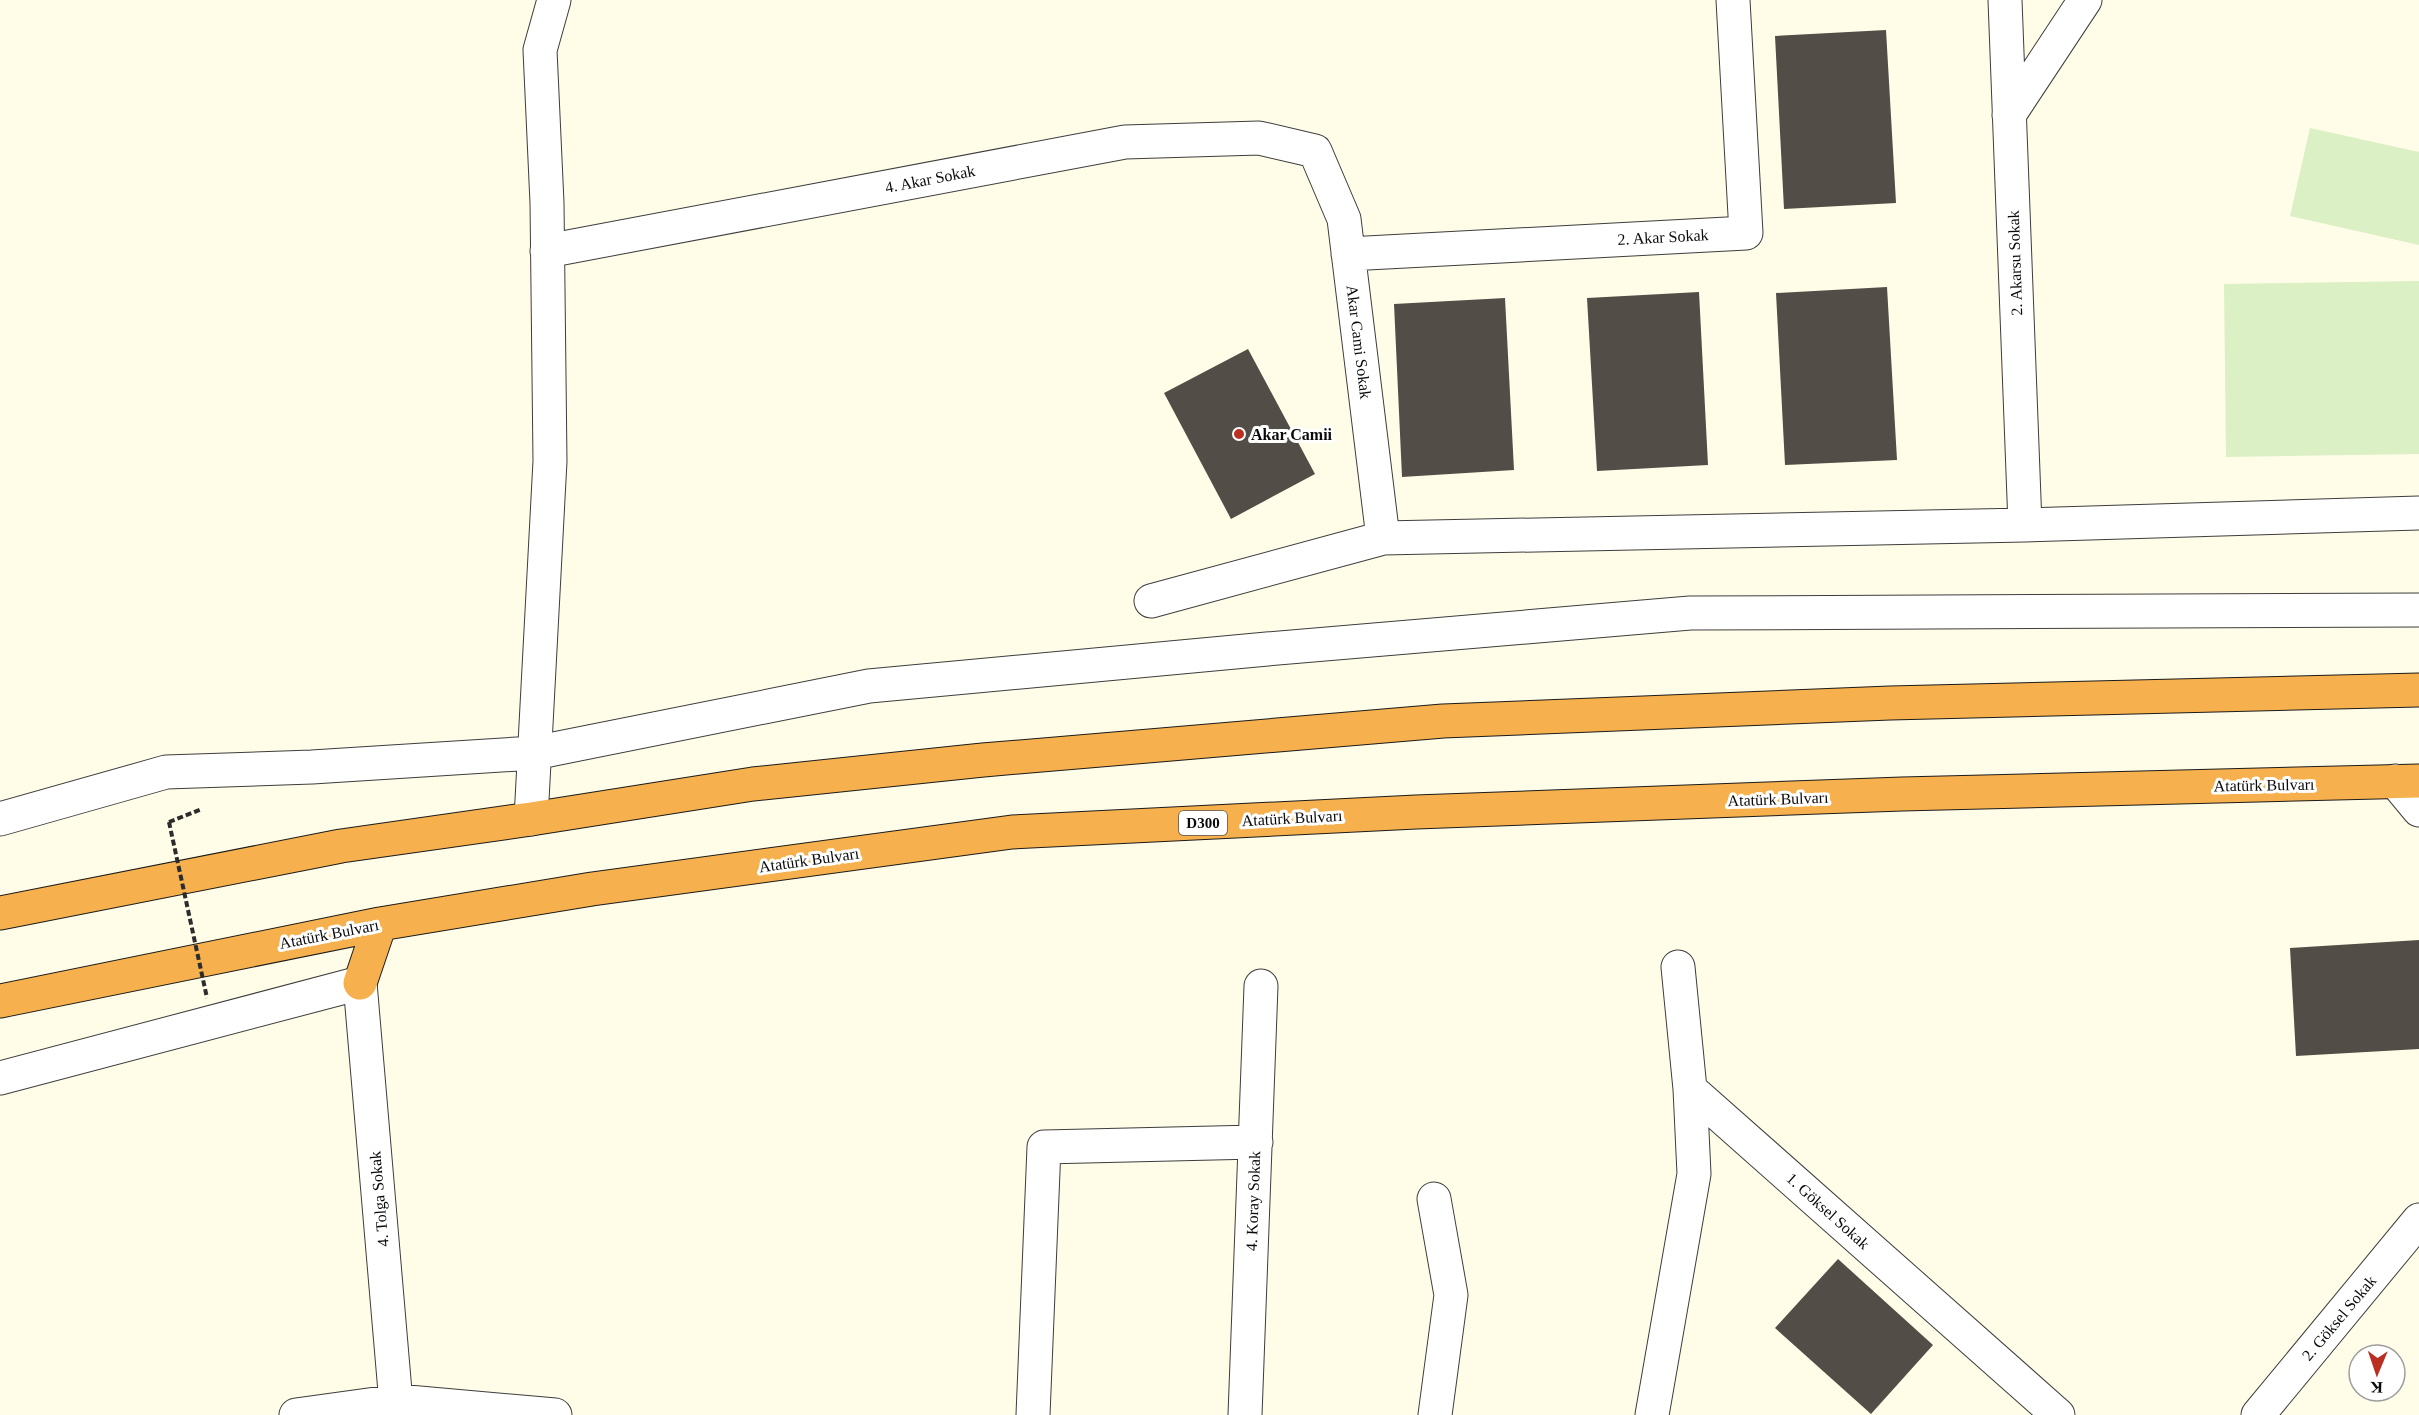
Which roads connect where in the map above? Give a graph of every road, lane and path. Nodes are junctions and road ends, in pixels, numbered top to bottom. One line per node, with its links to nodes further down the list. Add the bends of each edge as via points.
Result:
1 (554, 0): 7 (street, via 540,50)
2 (1733, 0): 8 (street, 2. Akar Sokak, via 1746,233)
3 (2005, 0): 5 (street, 2. Akarsu Sokak)
4 (2085, 0): 5 (street)
5 (2009, 115): 10 (street, 2. Akarsu Sokak)
6 (1315, 151): 7 (street, 4. Akar Sokak, via 1259,138 1125,142); 8 (street, Akar Cami Sokak, via 1344,219)
7 (547, 251): 15 (street, via 550,461)
8 (1348, 254): 11 (street, Akar Cami Sokak)
9 (2419, 513): 10 (street)
10 (2025, 525): 11 (street)
11 (1383, 538): 12 (street)
12 (1151, 601)
13 (2419, 610): 15 (street, via 1690,613 869,686)
14 (2419, 690): 19 (highway, via 1890,703 1443,722 983,760 753,784)
15 (534, 753): 18 (street, via 312,767 166,771); 19 (street)
16 (2407, 781): 17 (street); 22 (highway, Atatürk Bulvarı / D300, via 1879,795 1011,832 592,889)
17 (2419, 810)
18 (0, 819)
19 (531, 819): 21 (highway, via 341,846)
20 (169, 822): 26 (path, bridge)
21 (0, 913)
22 (380, 924): 24 (highway); 27 (highway, Atatürk Bulvarı / D300)
23 (1678, 967): 29 (street)
24 (360, 983): 28 (street); 33 (street, 4. Tolga Sokak)
25 (1261, 986): 30 (street, 4. Koray Sokak)
26 (207, 999)
27 (0, 1000)
28 (0, 1078)
29 (1690, 1089): 39 (street, via 1694,1174); 40 (street, 1. Göksel Sokak)
30 (1256, 1142): 36 (street, via 1044,1146); 37 (street, 4. Koray Sokak)
31 (1434, 1199): 38 (street, via 1450,1295)
32 (2419, 1221): 41 (street, 2. Göksel Sokak)
33 (397, 1408): 34 (street); 35 (street)
34 (296, 1415)
35 (555, 1415)
36 (1033, 1415)
37 (1245, 1415)
38 (1435, 1415)
39 (1652, 1415)
40 (2058, 1415)
41 (2259, 1415)

